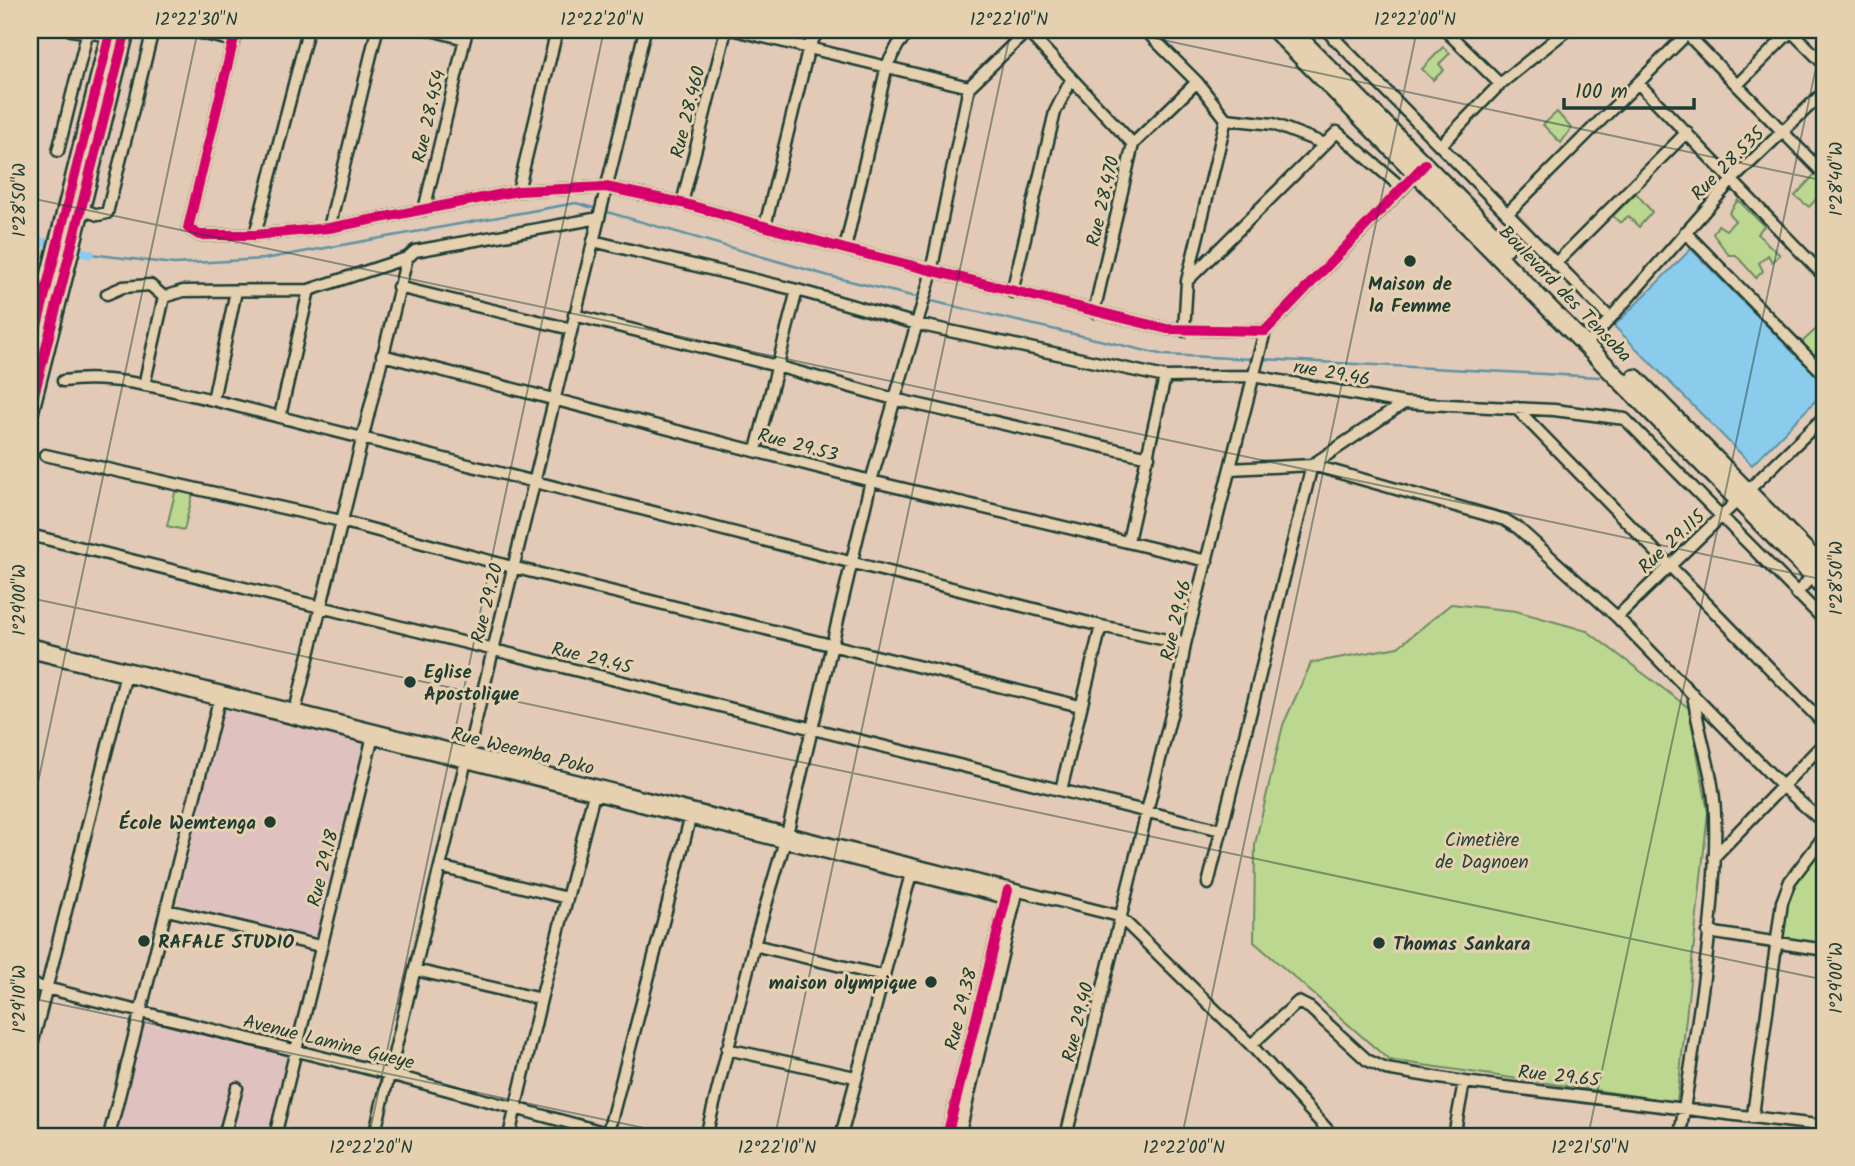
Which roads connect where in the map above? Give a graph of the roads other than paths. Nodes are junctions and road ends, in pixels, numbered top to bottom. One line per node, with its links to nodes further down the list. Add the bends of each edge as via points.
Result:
1 (71, 30): 22 (street)
2 (153, 30): 53 (street, via 107,213)
3 (188, 30): 28 (street)
4 (236, 30): 28 (street)
5 (308, 30): 61 (street)
6 (377, 30): 59 (street)
7 (430, 30): 26 (street)
8 (557, 30): 51 (street)
9 (645, 30): 49 (street)
10 (726, 30): 52 (street, Rue 28.460)
11 (735, 30): 29 (street)
12 (819, 30): 29 (street)
13 (910, 30): 30 (street)
14 (1027, 30): 32 (street); 37 (street)
15 (1145, 30): 33 (street)
16 (1275, 30): 46 (main road, Boulevard des Tensoba)
17 (1291, 30): 46 (main road, Boulevard des Tensoba)
18 (1326, 30): 27 (street)
19 (1343, 30): 27 (street)
20 (1567, 30): 35 (street)
21 (1792, 30): 31 (street); 36 (street)
22 (87, 31): 25 (street); 45 (street)
23 (1687, 31): 34 (street); 36 (street)
24 (1452, 32): 35 (street)
25 (118, 34): 53 (main road); 57 (main road)
26 (466, 34): 54 (street, Rue 28.454)
27 (1334, 39): 44 (street)
28 (234, 41): 61 (street, via 188,228 198,235)
29 (809, 47): 30 (street); 58 (street)
30 (887, 65): 37 (street); 63 (street)
31 (1825, 65)
32 (1071, 80): 42 (street); 74 (street, via 1055,113)
33 (1197, 82): 39 (street); 42 (street, Rue 28.470)
34 (1638, 83): 40 (street); 55 (street)
35 (1500, 84): 44 (street)
36 (1738, 84): 41 (street)
37 (969, 87): 67 (street)
38 (1825, 90): 41 (street, Rue 28.535)
39 (1226, 119): 43 (street, via 1273,124); 69 (street)
40 (1686, 132): 48 (street); 66 (street)
41 (1783, 132): 47 (street); 48 (street, Rue 28.535)
42 (1133, 144): 77 (street, Rue 28.470)
43 (1325, 144): 50 (street, via 1339,132); 69 (street)
44 (1440, 146): 55 (street)
45 (58, 151)
46 (1421, 168): 50 (street); 84 (main road, Boulevard des Tensoba); 109 (main road, Boulevard des Tensoba)
47 (1825, 175)
48 (1732, 180): 60 (street, Rue 28.535); 68 (street)
49 (606, 187): 51 (street); 52 (street); 56 (street)
50 (1402, 188): 83 (street)
51 (518, 191): 54 (street)
52 (682, 203): 58 (street)
53 (81, 209): 57 (main road)
54 (424, 210): 59 (street)
55 (1507, 214): 66 (street)
56 (599, 217): 62 (street, Rue 29.20); 64 (street, via 415,251)
57 (70, 226): 65 (main road)
58 (765, 226): 63 (street)
59 (329, 228): 61 (street)
60 (1685, 232): 79 (street, Rue 28.535); 88 (street)
61 (254, 235)
62 (593, 242): 72 (street, rue 29.46); 78 (street, Rue 29.20)
63 (845, 250): 67 (street)
64 (407, 258): 70 (street); 71 (street)
65 (60, 263): 85 (main road); 98 (main road)
66 (1555, 264): 79 (street)
67 (930, 271): 74 (street); 80 (street)
68 (1825, 277)
69 (1187, 281): 82 (street)
70 (398, 287): 81 (street); 86 (street)
71 (309, 290): 73 (street); 99 (street)
72 (797, 290): 80 (street, rue 29.46); 87 (street)
73 (236, 291): 76 (street, via 183,291); 94 (street)
74 (1012, 292): 77 (street)
75 (107, 294): 76 (street, via 123,287 150,285)
76 (164, 297): 92 (street)
77 (1094, 312): 82 (street)
78 (574, 315): 81 (street, Rue 29.20); 87 (street)
79 (1609, 317): 84 (street, Rue 28.535)
80 (918, 321): 90 (street, rue 29.46); 93 (street)
81 (570, 329): 95 (street, Rue 29.20)
82 (1184, 331): 83 (street)
83 (1265, 331): 89 (street, Rue 29.46)
84 (1594, 337): 109 (main road, Boulevard des Tensoba)
85 (30, 354)
86 (382, 355): 95 (street, Rue 29.53); 101 (street)
87 (777, 366): 93 (street); 102 (street)
88 (1825, 375)
89 (1253, 376): 90 (street, rue 29.46); 96 (street, rue 29.46); 106 (street, Rue 29.46)
90 (1165, 377): 104 (street)
91 (63, 381): 92 (street, via 91,378)
92 (144, 385): 94 (street)
93 (894, 399): 104 (street); 107 (street)
94 (213, 400): 99 (street)
95 (553, 400): 102 (street, Rue 29.53); 108 (street, Rue 29.20)
96 (1404, 402): 97 (street, rue 29.46); 105 (street)
97 (1515, 407): 110 (street, rue 29.46, via 1625,419); 116 (street)
98 (30, 411)
99 (279, 416): 101 (street)
100 (1823, 422): 109 (street, Rue 29.115)
101 (362, 436): 108 (street); 111 (street)
102 (757, 450): 107 (street, Rue 29.53)
103 (45, 455): 111 (street)
104 (1149, 457): 113 (street)
105 (1312, 465): 106 (street); 122 (street, via 1505,520); 146 (street)
106 (1230, 469): 114 (street, Rue 29.46)
107 (871, 481): 113 (street, Rue 29.53); 115 (street)
108 (533, 482): 115 (street); 117 (street, Rue 29.20)
109 (1744, 496): 110 (street, Rue 29.115); 118 (main road, Boulevard des Tensoba)
110 (1722, 518): 116 (street, Rue 29.115); 120 (street, rue 29.46)
111 (341, 521): 117 (street); 121 (street)
112 (30, 535): 121 (street, Rue 29.45)
113 (1128, 541): 114 (street, Rue 29.53)
114 (1207, 561): 126 (street, Rue 29.46)
115 (853, 562): 124 (street); 127 (street)
116 (1669, 565): 122 (street, Rue 29.115); 135 (street)
117 (512, 567): 127 (street); 128 (street, Rue 29.20)
118 (1819, 573): 119 (main road, Boulevard des Tensoba); 120 (street)
119 (1825, 588)
120 (1796, 594): 123 (street, rue 29.46)
121 (321, 606): 128 (street, Rue 29.45); 134 (street)
122 (1617, 617): 131 (street)
123 (1825, 621)
124 (1101, 626): 126 (street); 133 (street)
125 (30, 644): 130 (street, Rue Weemba Poko)
126 (1185, 644): 143 (street, Rue 29.46)
127 (832, 646): 133 (street); 136 (street)
128 (492, 650): 136 (street, Rue 29.45); 139 (street, Rue 29.20)
129 (30, 652): 130 (street, Rue Weemba Poko)
130 (127, 672): 132 (street, Rue Weemba Poko); 165 (street)
131 (1693, 694): 140 (street); 149 (street, via 1714,798)
132 (220, 696): 134 (street, Rue Weemba Poko); 137 (street, Rue Weemba Poko); 155 (street)
133 (1080, 706): 142 (street)
134 (295, 711): 137 (street, Rue Weemba Poko)
135 (1825, 725)
136 (811, 730): 142 (street, Rue 29.45); 148 (street)
137 (374, 734): 139 (street, Rue Weemba Poko); 160 (street, Rue 29.18)
138 (1825, 741): 140 (street)
139 (466, 758): 141 (street, Rue Weemba Poko); 150 (street, Rue 29.20)
140 (1782, 786): 145 (street); 149 (street)
141 (595, 790): 144 (street, Rue Weemba Poko); 154 (street)
142 (1061, 790): 143 (street, Rue 29.45)
143 (1146, 811): 146 (street, Rue 29.45); 156 (street, Rue 29.46)
144 (691, 814): 148 (street, Rue Weemba Poko); 180 (street)
145 (1825, 824)
146 (1221, 830): 152 (street)
147 (1825, 835): 158 (street, via 1787,887)
148 (785, 838): 151 (street, Rue Weemba Poko); 159 (street)
149 (1714, 857): 157 (street)
150 (440, 867): 154 (street); 162 (street, Rue 29.20)
151 (912, 870): 153 (street, Rue Weemba Poko); 163 (street)
152 (1208, 884)
153 (1010, 893): 156 (street, Rue Weemba Poko); 188 (street, Rue 29.38); 189 (street)
154 (567, 898): 166 (street)
155 (167, 910): 160 (street); 167 (street)
156 (1119, 916): 168 (street); 190 (street, Rue 29.40)
157 (1708, 932): 158 (street); 176 (street)
158 (1775, 940): 161 (street); 178 (street)
159 (754, 945): 163 (street); 169 (street)
160 (320, 946): 170 (street, Rue 29.18)
161 (1825, 950)
162 (415, 970): 166 (street); 172 (street, Rue 29.20)
163 (883, 976): 173 (street)
164 (30, 984): 165 (street, Avenue Lamine Gueye)
165 (46, 988): 167 (street, Avenue Lamine Gueye); 171 (street)
166 (541, 999): 177 (street)
167 (139, 1012): 170 (street, Avenue Lamine Gueye); 181 (street)
168 (1251, 1045): 174 (street, Rue 29.65, via 1294,1002 1310,1007 1374,1064); 191 (street)
169 (727, 1048): 173 (street); 186 (street)
170 (295, 1050): 172 (street, Avenue Lamine Gueye); 183 (street, Rue 29.18)
171 (30, 1053)
172 (389, 1074): 177 (street, Avenue Lamine Gueye); 184 (street, Rue 29.20)
173 (855, 1077): 187 (street)
174 (1464, 1082): 176 (street, Rue 29.65); 192 (street)
175 (237, 1088): 182 (street)
176 (1684, 1106): 178 (street, Rue 29.65); 193 (street)
177 (516, 1107): 180 (street, Avenue Lamine Gueye); 185 (street)
178 (1752, 1115): 179 (street, Rue 29.65)
179 (1825, 1126)
180 (611, 1135)
181 (109, 1136)
182 (223, 1136)
183 (275, 1136)
184 (374, 1136)
185 (509, 1136)
186 (706, 1136)
187 (841, 1136)
188 (947, 1136)
189 (959, 1136)
190 (1066, 1136)
191 (1333, 1136)
192 (1454, 1136)
193 (1680, 1136)

